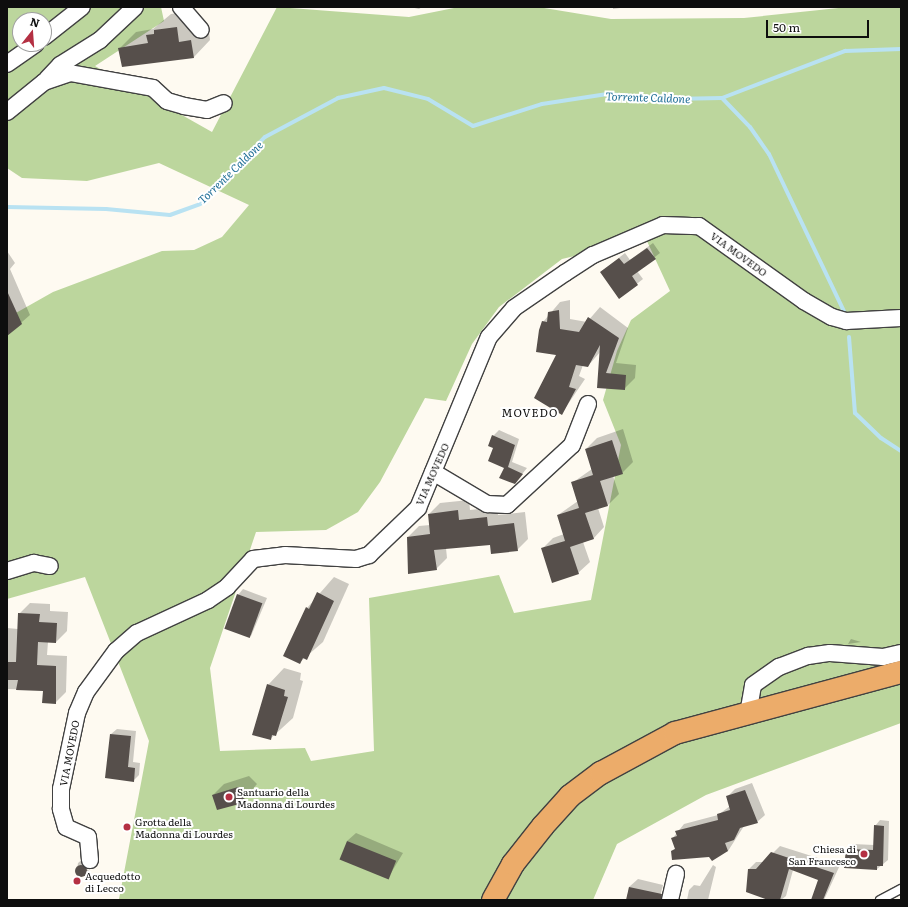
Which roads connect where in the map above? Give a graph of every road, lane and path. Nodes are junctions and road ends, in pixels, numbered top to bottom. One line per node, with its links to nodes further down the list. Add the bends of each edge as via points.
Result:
1 (82, 7): 5 (street)
2 (135, 7): 8 (street, via 100,40 60,64)
3 (181, 7): 4 (street)
4 (201, 30)
5 (52, 31)
6 (24, 52): 7 (street)
7 (7, 64)
8 (44, 82): 9 (street, via 70,73 153,88 167,101 184,106 207,110); 10 (street)
9 (224, 103)
10 (7, 112)
11 (901, 318): 13 (street, VIA MOVEDO, via 846,321 832,317 804,301 699,226 663,225 593,256 514,308 481,351)
12 (588, 404): 13 (street, via 572,445 508,505 487,504)
13 (433, 472): 19 (street, VIA MOVEDO, via 418,508 369,555 356,560 285,555 253,559 226,587 208,600 138,634 116,651 86,692 77,713 61,789 61,809 66,827 88,837)
14 (50, 566): 15 (street, via 34,563)
15 (7, 571)
16 (901, 653): 18 (street, via 883,657 830,653 793,661 753,685)
17 (901, 672): 18 (highway)
18 (748, 714): 22 (highway, via 675,733 601,772 570,796 543,826 513,864)
19 (90, 860)
20 (676, 874): 23 (street)
21 (901, 889): 24 (lane)
22 (493, 900)
23 (670, 900)
24 (880, 900)

